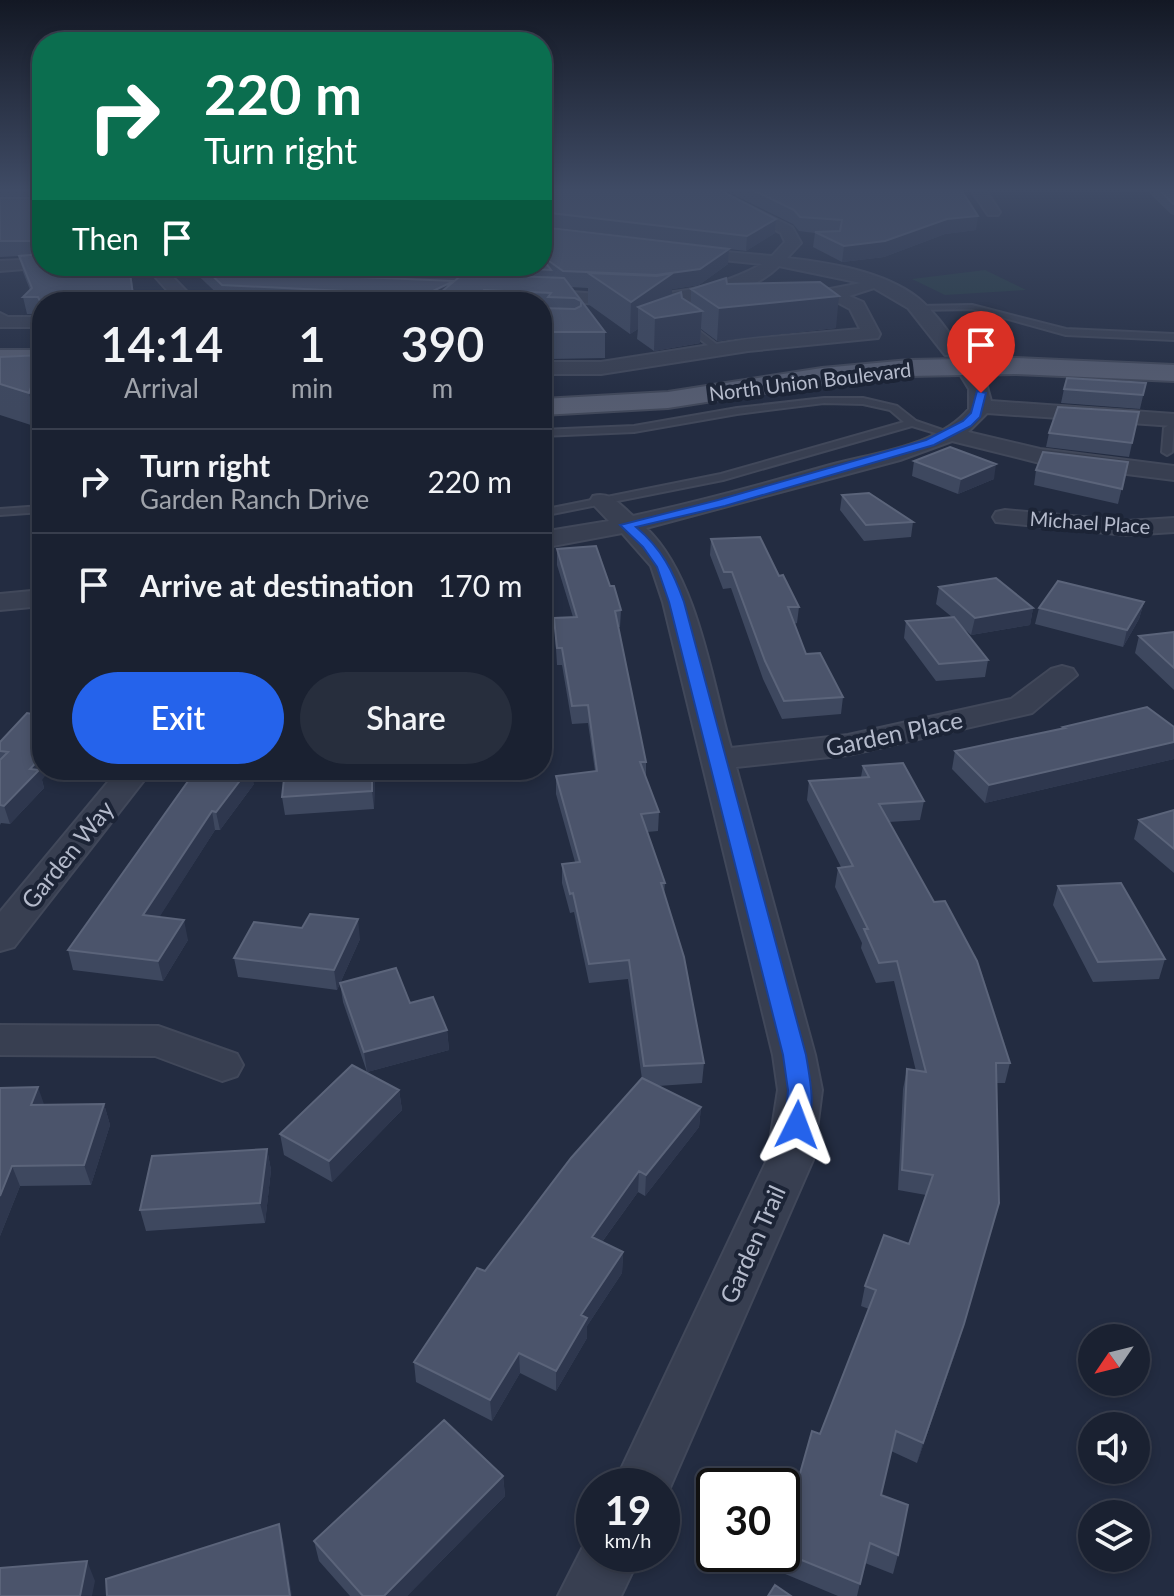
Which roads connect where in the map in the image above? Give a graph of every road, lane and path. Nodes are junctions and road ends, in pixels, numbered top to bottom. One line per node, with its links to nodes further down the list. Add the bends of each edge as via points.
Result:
1 (772, 262): 8 (street, via 739,285 680,297)
2 (775, 262): 6 (street)
3 (32, 264): 4 (street)
4 (0, 266)
5 (163, 276): 7 (street)
6 (878, 284): 9 (street); 16 (street, via 831,294 857,306 871,334)
7 (177, 292)
8 (552, 295)
9 (919, 308): 13 (lane, via 972,307 1066,332); 19 (street)
10 (0, 318): 11 (street)
11 (32, 322)
12 (686, 325): 16 (lane)
13 (1174, 337)
14 (0, 343): 15 (main road)
15 (32, 343)
16 (719, 349): 21 (street, via 601,368)
17 (0, 357): 18 (main road)
18 (32, 357)
19 (958, 359): 20 (main road, North Union Boulevard); 22 (main road, North Union Boulevard); 23 (main road, North Union Boulevard, via 864,355 663,383); 24 (main road, North Union Boulevard, via 668,400); 25 (street, via 981,393)
20 (1174, 359)
21 (552, 368)
22 (1174, 373)
23 (552, 390)
24 (552, 406)
25 (980, 406): 27 (street); 29 (street)
26 (912, 423): 28 (lane, via 875,402 846,399 631,429); 29 (lane); 34 (lane)
27 (1171, 424): 30 (lane)
28 (552, 433)
29 (949, 434): 30 (street, via 1040,456); 34 (street, via 721,503)
30 (1171, 462)
31 (32, 510): 32 (lane)
32 (0, 512)
33 (552, 513): 34 (lane)
34 (614, 513): 37 (street); 41 (street, Garden Trail, via 664,566)
35 (1005, 517): 36 (street, Michael Place, via 1127,528)
36 (1174, 525)
37 (552, 536)
38 (32, 599): 39 (street)
39 (0, 602)
40 (1062, 675): 41 (street, Garden Place, via 1021,706 848,745)
41 (716, 759): 46 (street, Garden Trail, via 794,1055 800,1090 797,1125 790,1160)
42 (127, 780): 43 (street, Garden Way)
43 (0, 938)
44 (0, 1040): 45 (street, via 158,1041)
45 (222, 1065)
46 (650, 1468)
47 (601, 1572): 48 (street)
48 (588, 1596)

